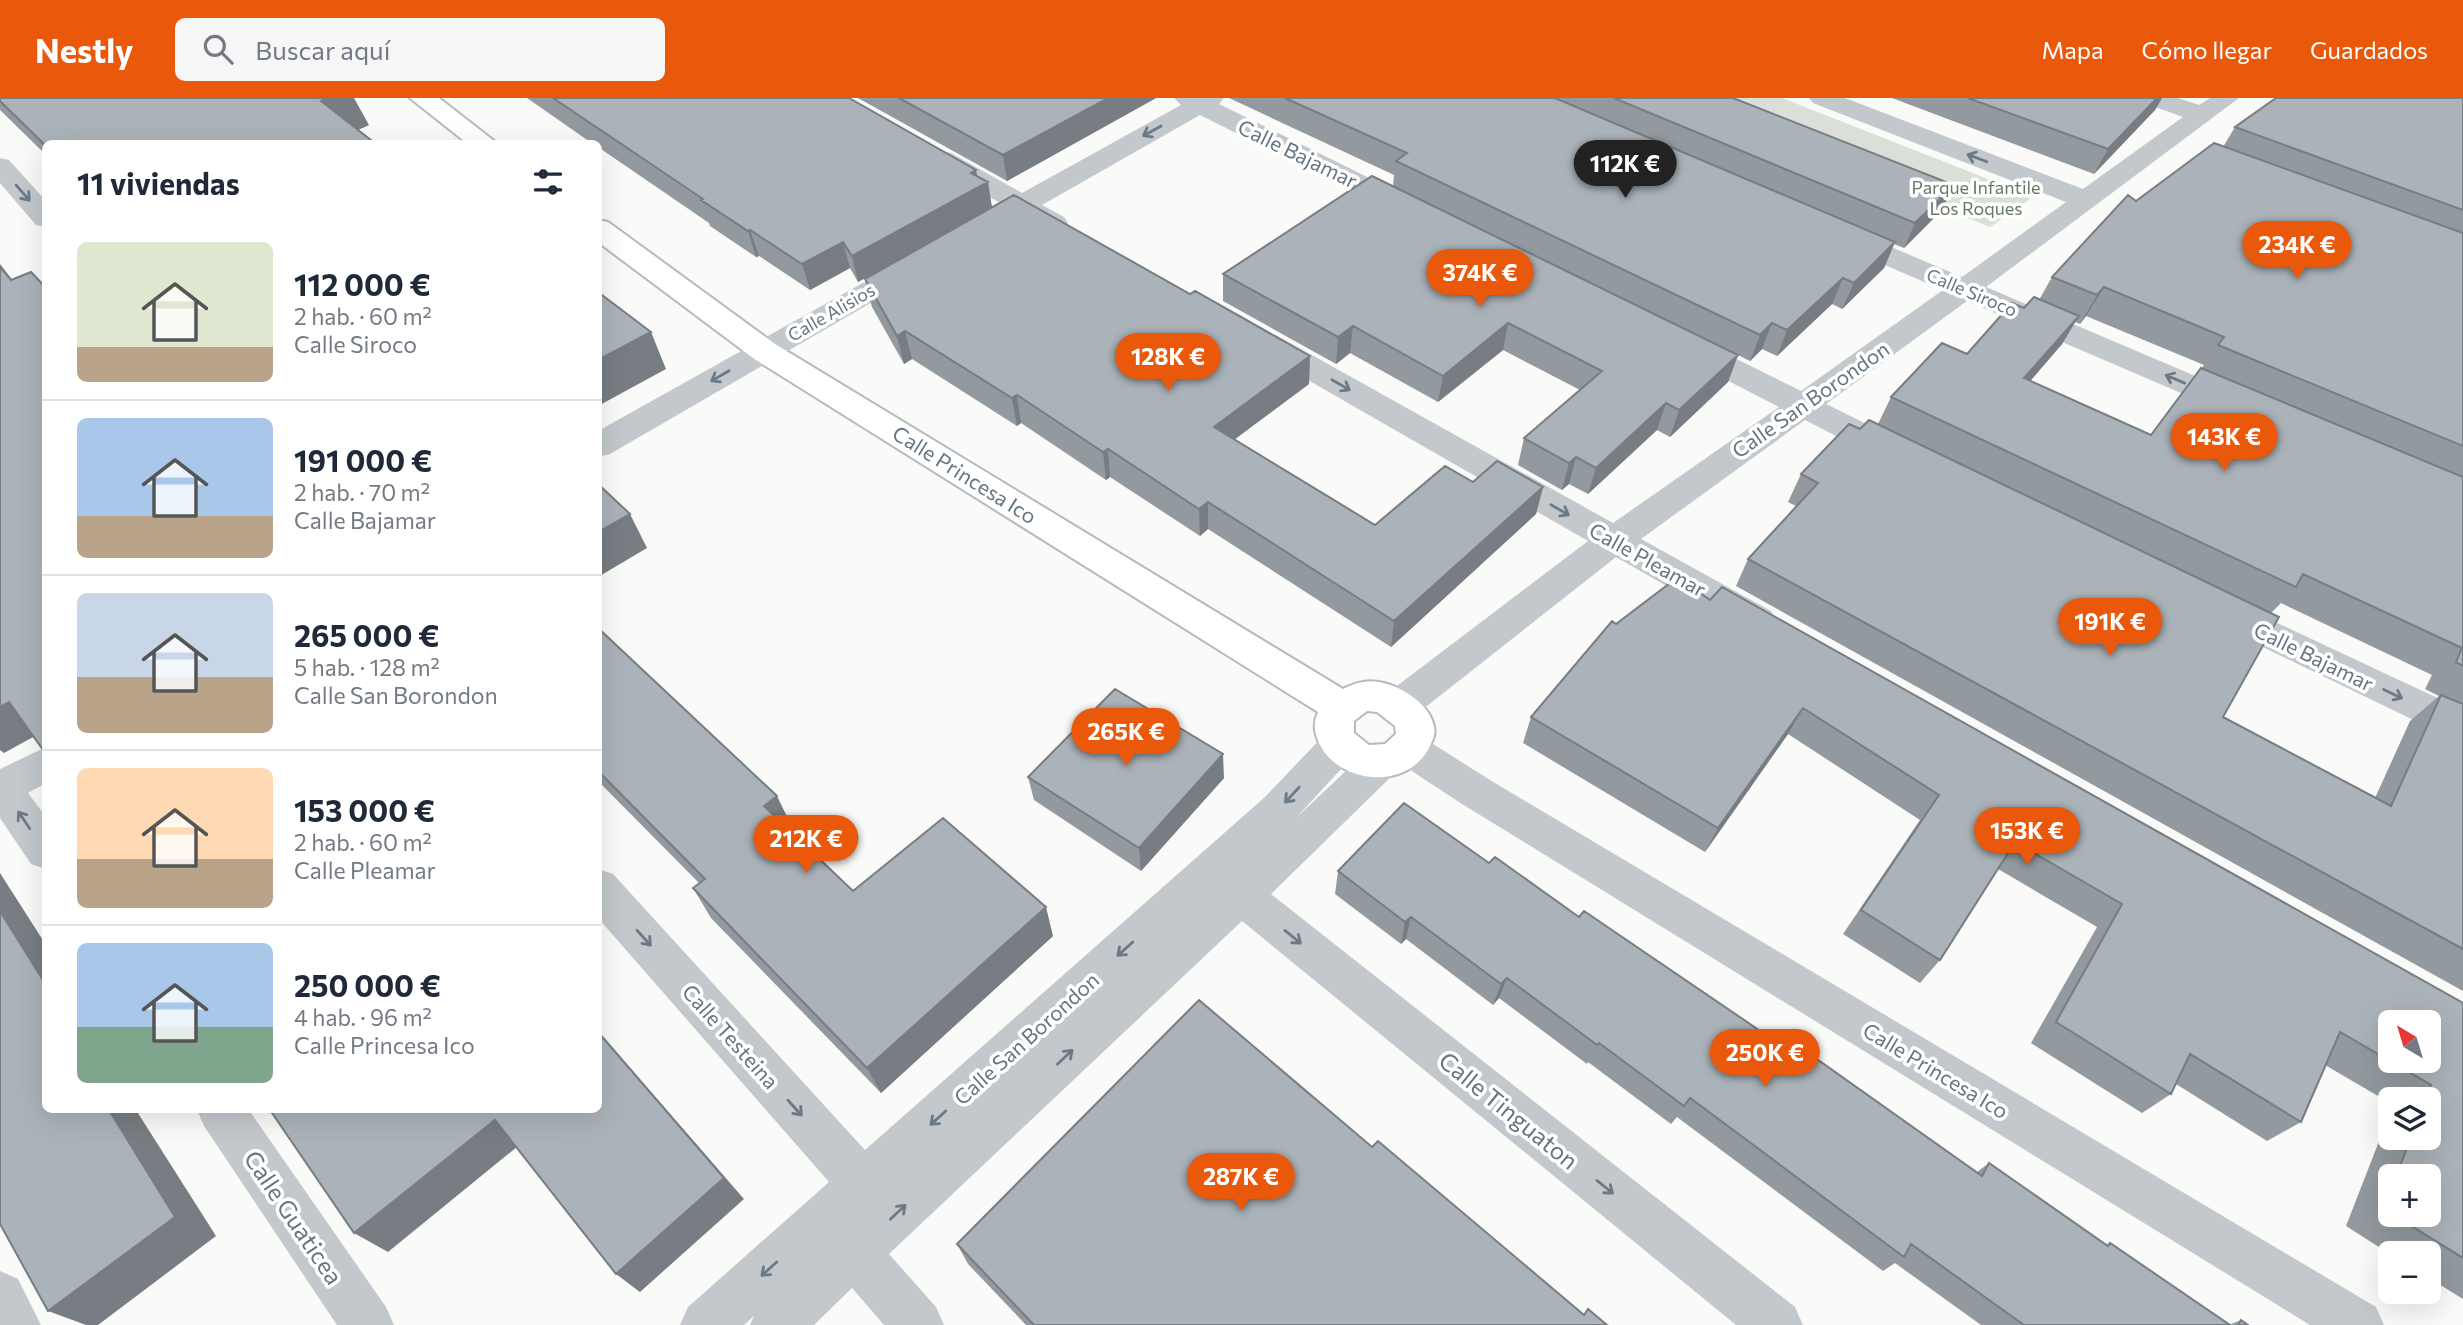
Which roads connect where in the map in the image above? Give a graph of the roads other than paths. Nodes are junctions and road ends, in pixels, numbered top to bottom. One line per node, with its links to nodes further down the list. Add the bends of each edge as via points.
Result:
1 (423, 98): 6 (main road)
2 (1822, 98): 9 (street, one-way to 2)
3 (2153, 98): 5 (street)
4 (1200, 100): 10 (street, one-way to 10); 12 (street, Calle Bajamar)
5 (2214, 106): 9 (street, Calle San Borondon, via 2174,150)
6 (480, 140)
7 (916, 145): 10 (street)
8 (0, 166): 11 (street, one-way to 11)
9 (2087, 200): 18 (street, Calle San Borondon)
10 (1022, 204): 14 (street); 16 (street)
11 (42, 214)
12 (1435, 221)
13 (1812, 224): 18 (street, Calle Siroco)
14 (976, 230)
15 (602, 231): 21 (main road, Calle Princesa Ico)
16 (1082, 238)
17 (941, 250): 21 (street, Calle Alisios)
18 (1965, 289): 22 (street, Calle San Borondon); 23 (street, Calle Siroco, one-way to 18)
19 (1237, 326): 26 (street, Calle Pleamar, one-way to 26)
20 (1669, 338): 22 (street)
21 (764, 351): 24 (street, Calle Alisios, one-way to 24); 29 (main road, Calle Princesa Ico)
22 (1805, 404): 25 (street); 26 (street, Calle San Borondon)
23 (2259, 415)
24 (602, 444)
25 (1923, 466)
26 (1613, 539): 28 (street, Calle Pleamar); 31 (street, Calle San Borondon, via 1464,652)
27 (2199, 600): 30 (street, Calle Bajamar, one-way to 30)
28 (1783, 635)
29 (1340, 726): 31 (main road, via 1350,755 1366,761); 31 (main road, via 1350,699 1381,696); 38 (street, Calle San Borondon, one-way to 38, via 1279,809)
30 (2463, 729)
31 (1396, 738): 36 (street, Calle San Borondon); 47 (street, Calle Princesa Ico, via 1488,799)
32 (42, 765): 33 (street)
33 (1, 789): 34 (street, one-way to 33)
34 (42, 845)
35 (602, 891): 38 (street, Calle Testeina, one-way to 38)
36 (1240, 894): 39 (street, Calle San Borondon, one-way to 36); 46 (street, Calle Tinguaton, one-way to 46)
37 (223, 1113): 42 (street, Calle Guaticea)
38 (863, 1185): 43 (street, Calle San Borondon, one-way to 43)
39 (855, 1253): 44 (street, Calle San Borondon); 45 (street)
40 (0, 1297): 41 (street)
41 (15, 1325)
42 (368, 1325)
43 (706, 1325)
44 (776, 1325)
45 (918, 1325)
46 (1777, 1325)
47 (2358, 1325)

